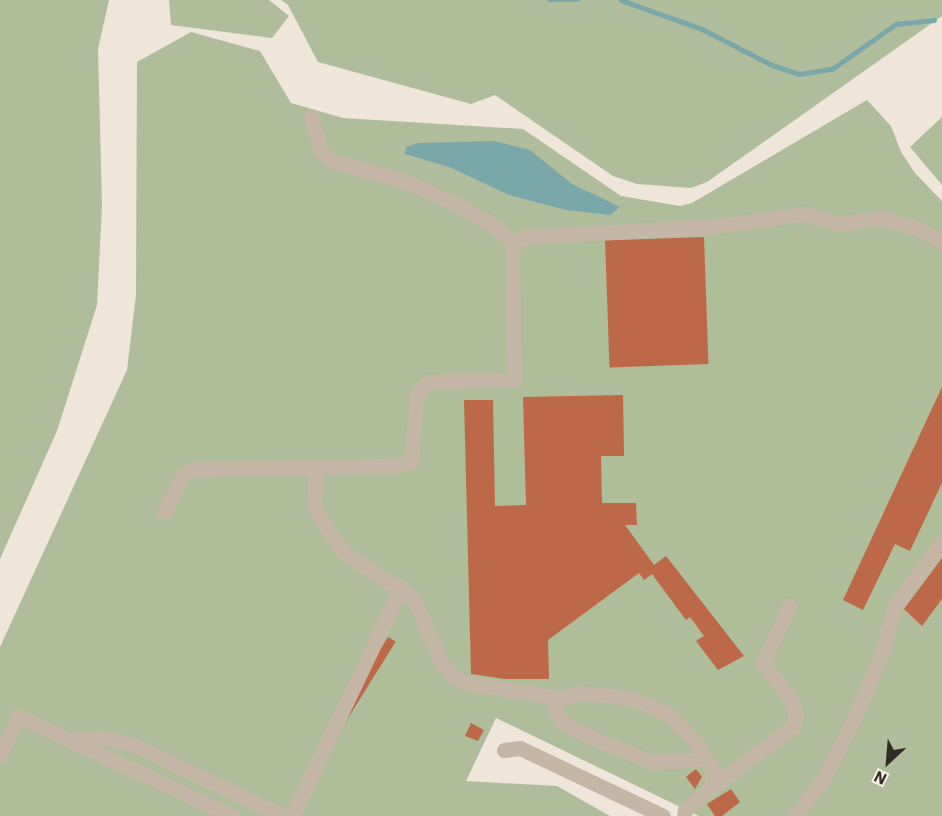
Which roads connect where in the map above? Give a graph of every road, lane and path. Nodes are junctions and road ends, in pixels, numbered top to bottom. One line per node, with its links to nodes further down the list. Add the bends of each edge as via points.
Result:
1 (311, 116): 3 (street, via 321,151 332,161 404,181 448,200 487,221)
2 (942, 242): 3 (street, via 916,228 881,218 840,224 804,214 706,227 524,237)
3 (513, 243): 4 (street, via 514,379 428,382 417,395 411,461 397,466)
4 (315, 467): 5 (street, via 196,469 183,474); 7 (street, via 314,507 343,552)
5 (164, 512)
6 (942, 542): 20 (street, via 895,605 880,659 848,731 822,780)
7 (401, 587): 9 (street, via 414,599 441,662 452,675 465,682); 17 (street)
8 (789, 606): 14 (street, via 763,663 792,701 794,726)
9 (562, 698): 13 (street, via 580,693 642,702 669,715 696,741); 13 (street, via 554,707 560,720 651,762)
10 (69, 739): 12 (street, via 18,716); 15 (street); 16 (street, via 104,738 134,745)
11 (504, 750): 18 (street, via 520,748)
12 (0, 755)
13 (706, 759): 14 (street, via 712,770)
14 (711, 788): 19 (street)
15 (232, 816)
16 (282, 816)
17 (292, 816)
18 (663, 816)
19 (684, 816)
20 (795, 816)

